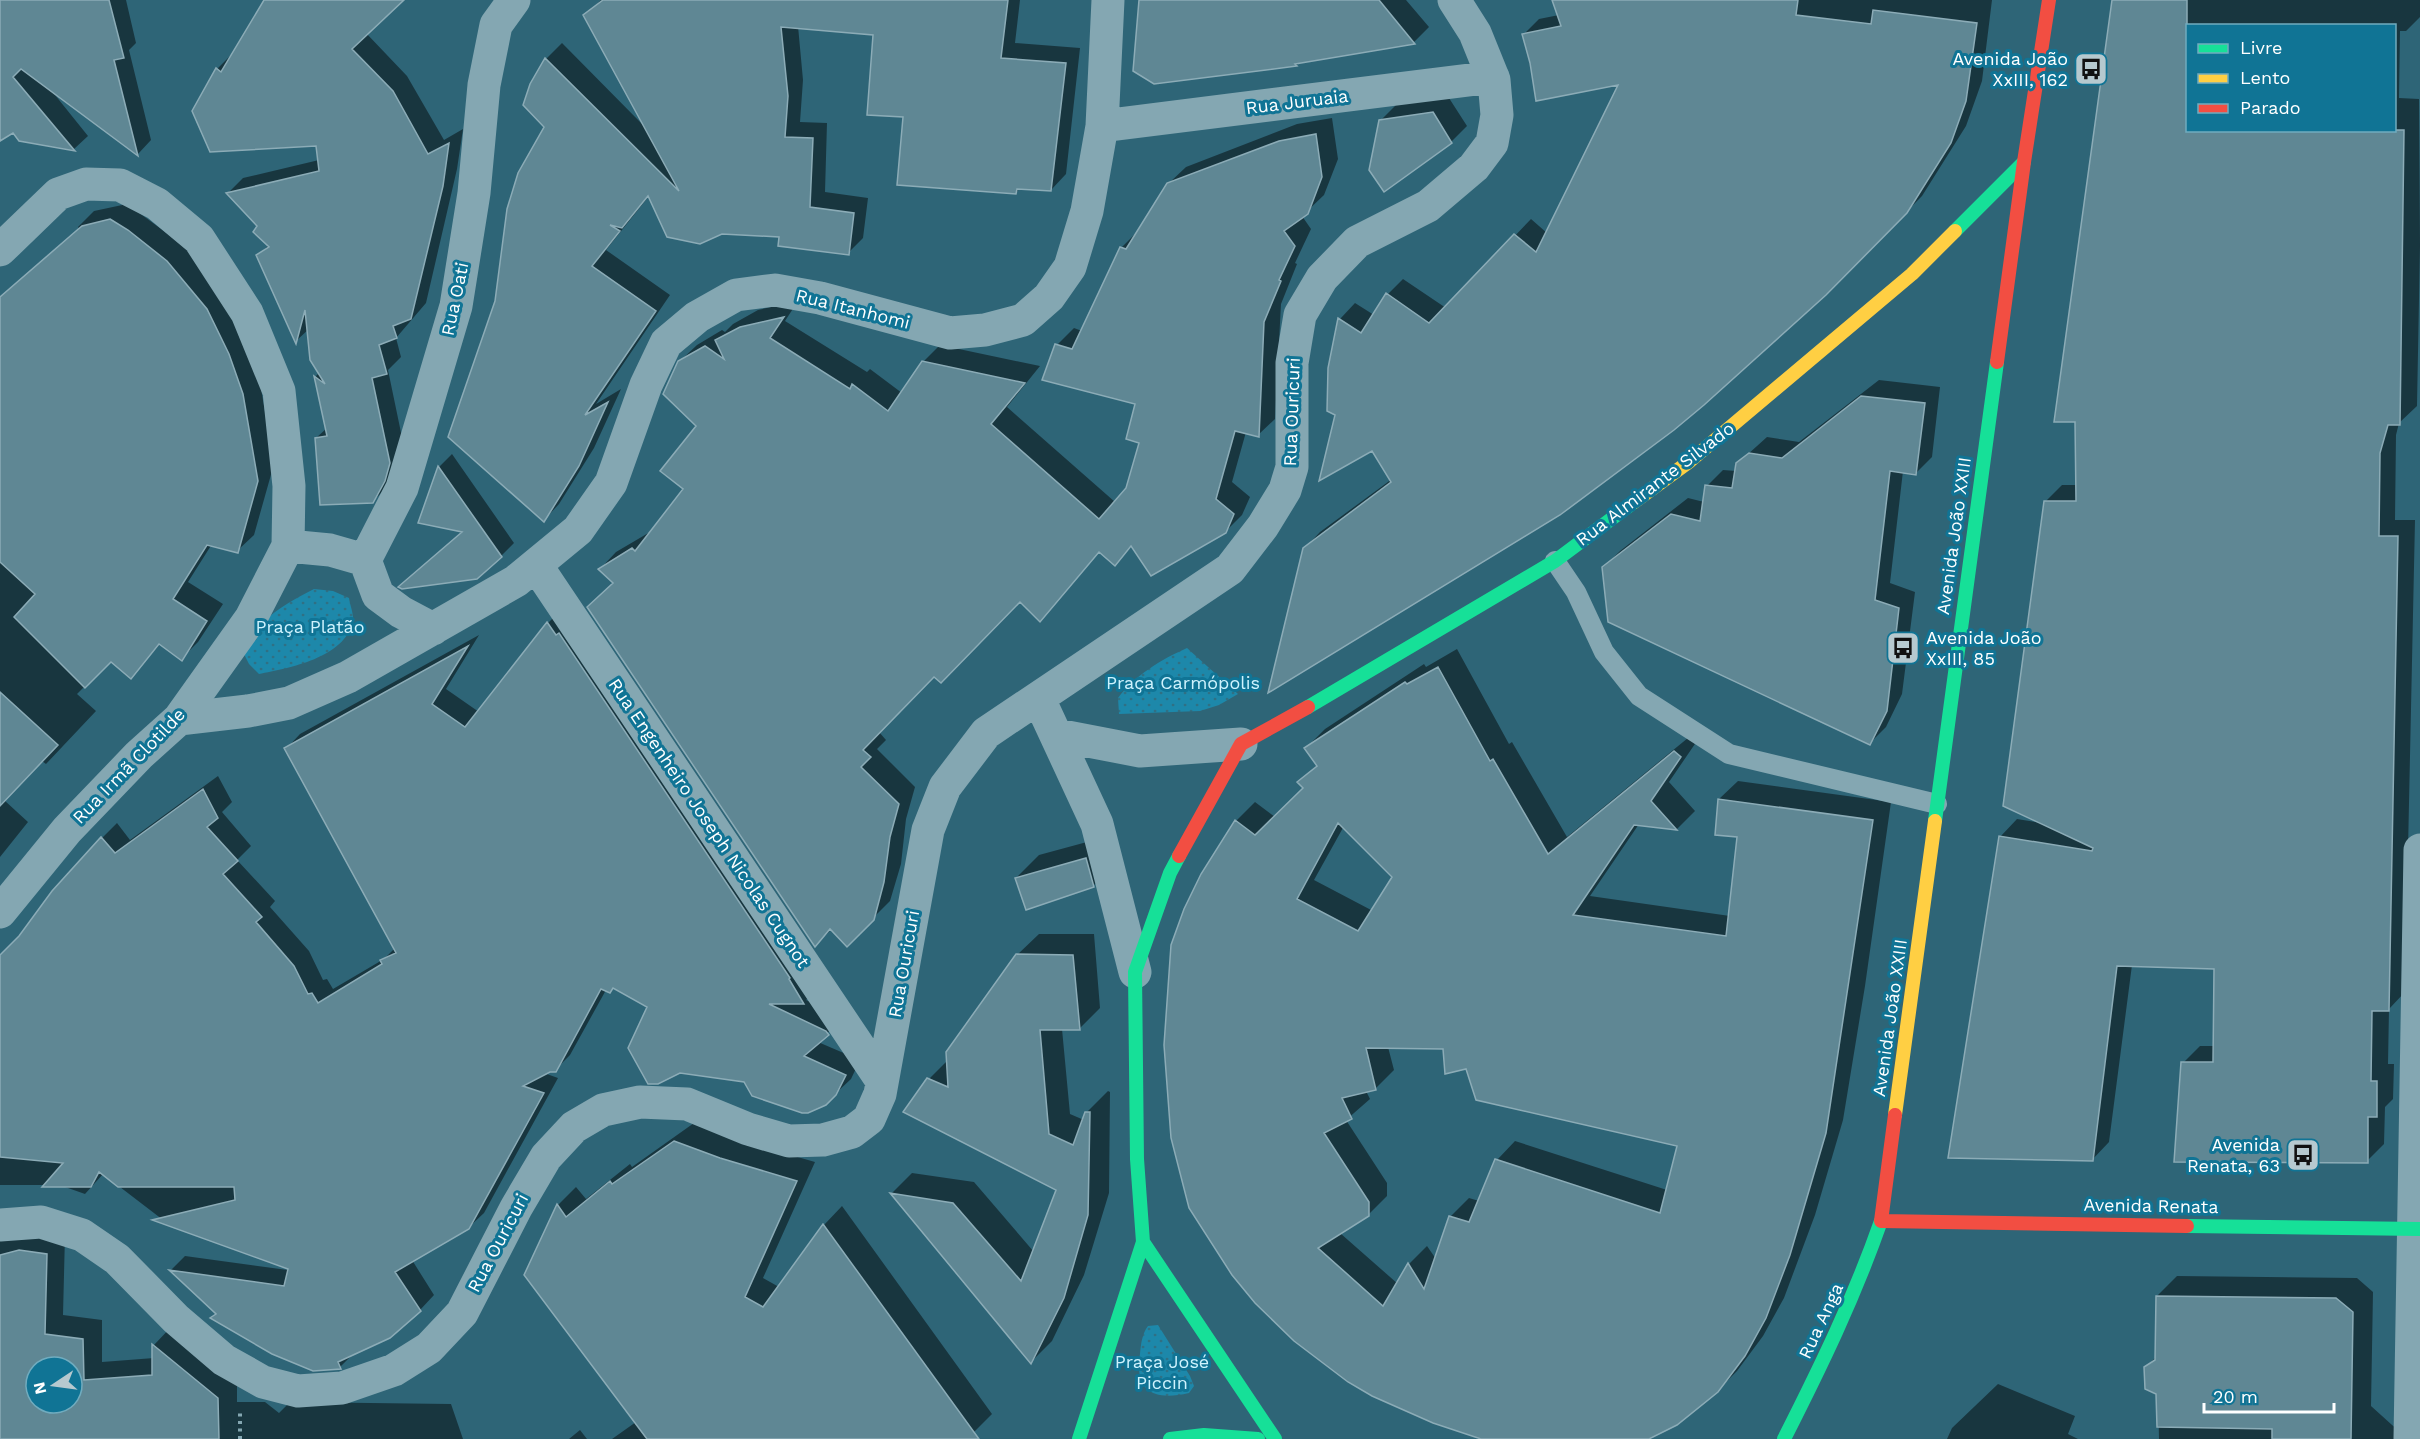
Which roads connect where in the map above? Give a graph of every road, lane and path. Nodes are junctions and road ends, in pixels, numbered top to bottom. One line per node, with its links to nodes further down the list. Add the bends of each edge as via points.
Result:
1 (1108, 0): 6 (street, Rua Itanhomi)
2 (1454, 0): 5 (street, Rua Ouricuri, via 1475,33)
3 (2049, 0): 7 (main road, Avenida João XXIII)
4 (497, 8): 10 (street, Rua Oati, via 456,306 402,488)
5 (1493, 77): 6 (street, Rua Juruaia); 14 (street, Rua Ouricuri, via 1497,115 1492,143 1474,167 1428,206 1358,242 1322,278 1300,315 1292,363 1292,467 1285,490 1263,526 1230,569)
6 (1102, 126): 12 (street, Rua Itanhomi, via 1087,211 1070,267 1049,297 1023,320 985,330 950,333 809,296 775,290 736,295 697,317 666,343 646,385 611,483 578,530)
7 (2024, 162): 11 (main road, Rua Almirante Silvado, via 1911,274 1690,462); 18 (main road, Avenida João XXIII)
8 (0, 250): 9 (street, Rua Irmã Clotilde, via 58,194 86,184 120,185 157,204 199,239 247,313 279,391 289,486)
9 (288, 546): 10 (street, via 330,550); 15 (street, Rua Irmã Clotilde, via 251,618)
10 (365, 560): 13 (street, via 378,595)
11 (1555, 561): 17 (main road, Rua Almirante Silvado); 18 (lane, via 1576,592 1604,652 1639,696 1729,754)
12 (536, 565): 13 (street, Rua Itanhomi, via 516,581); 22 (street, Rua Engenheiro Joseph Nicolas Cugnot)
13 (433, 629): 15 (street, via 348,677 289,703)
14 (1039, 699): 16 (street); 22 (street, Rua Ouricuri, via 986,733 945,787 928,830)
15 (178, 718): 20 (street, Rua Irmã Clotilde, via 67,830)
16 (1057, 735): 17 (street, Rua Almirante Silvado, via 1140,751); 21 (street, via 1097,824)
17 (1242, 744): 21 (main road, via 1170,873)
18 (1937, 804): 23 (main road, Avenida João XXIII)
19 (2420, 850): 25 (street)
20 (0, 912)
21 (1135, 972): 26 (main road, via 1137,1159)
22 (882, 1081): 24 (street, Rua Ouricuri, via 869,1119 852,1132 823,1140 789,1141 687,1104 640,1102 603,1110 574,1126 546,1157 462,1313 429,1348 394,1370 342,1388 298,1391 262,1382 224,1360 176,1319 117,1259 82,1235 41,1222)
23 (1881, 1221): 25 (main road, Avenida Renata); 27 (main road, Rua Anga, via 1860,1281 1825,1358)
24 (0, 1225)
25 (2417, 1228): 32 (street)
26 (1143, 1242): 28 (main road); 31 (main road)
27 (1782, 1437)
28 (1079, 1439)
29 (1170, 1439): 30 (main road, via 1204,1435)
30 (1258, 1439)
31 (1275, 1439)
32 (2410, 1439)

